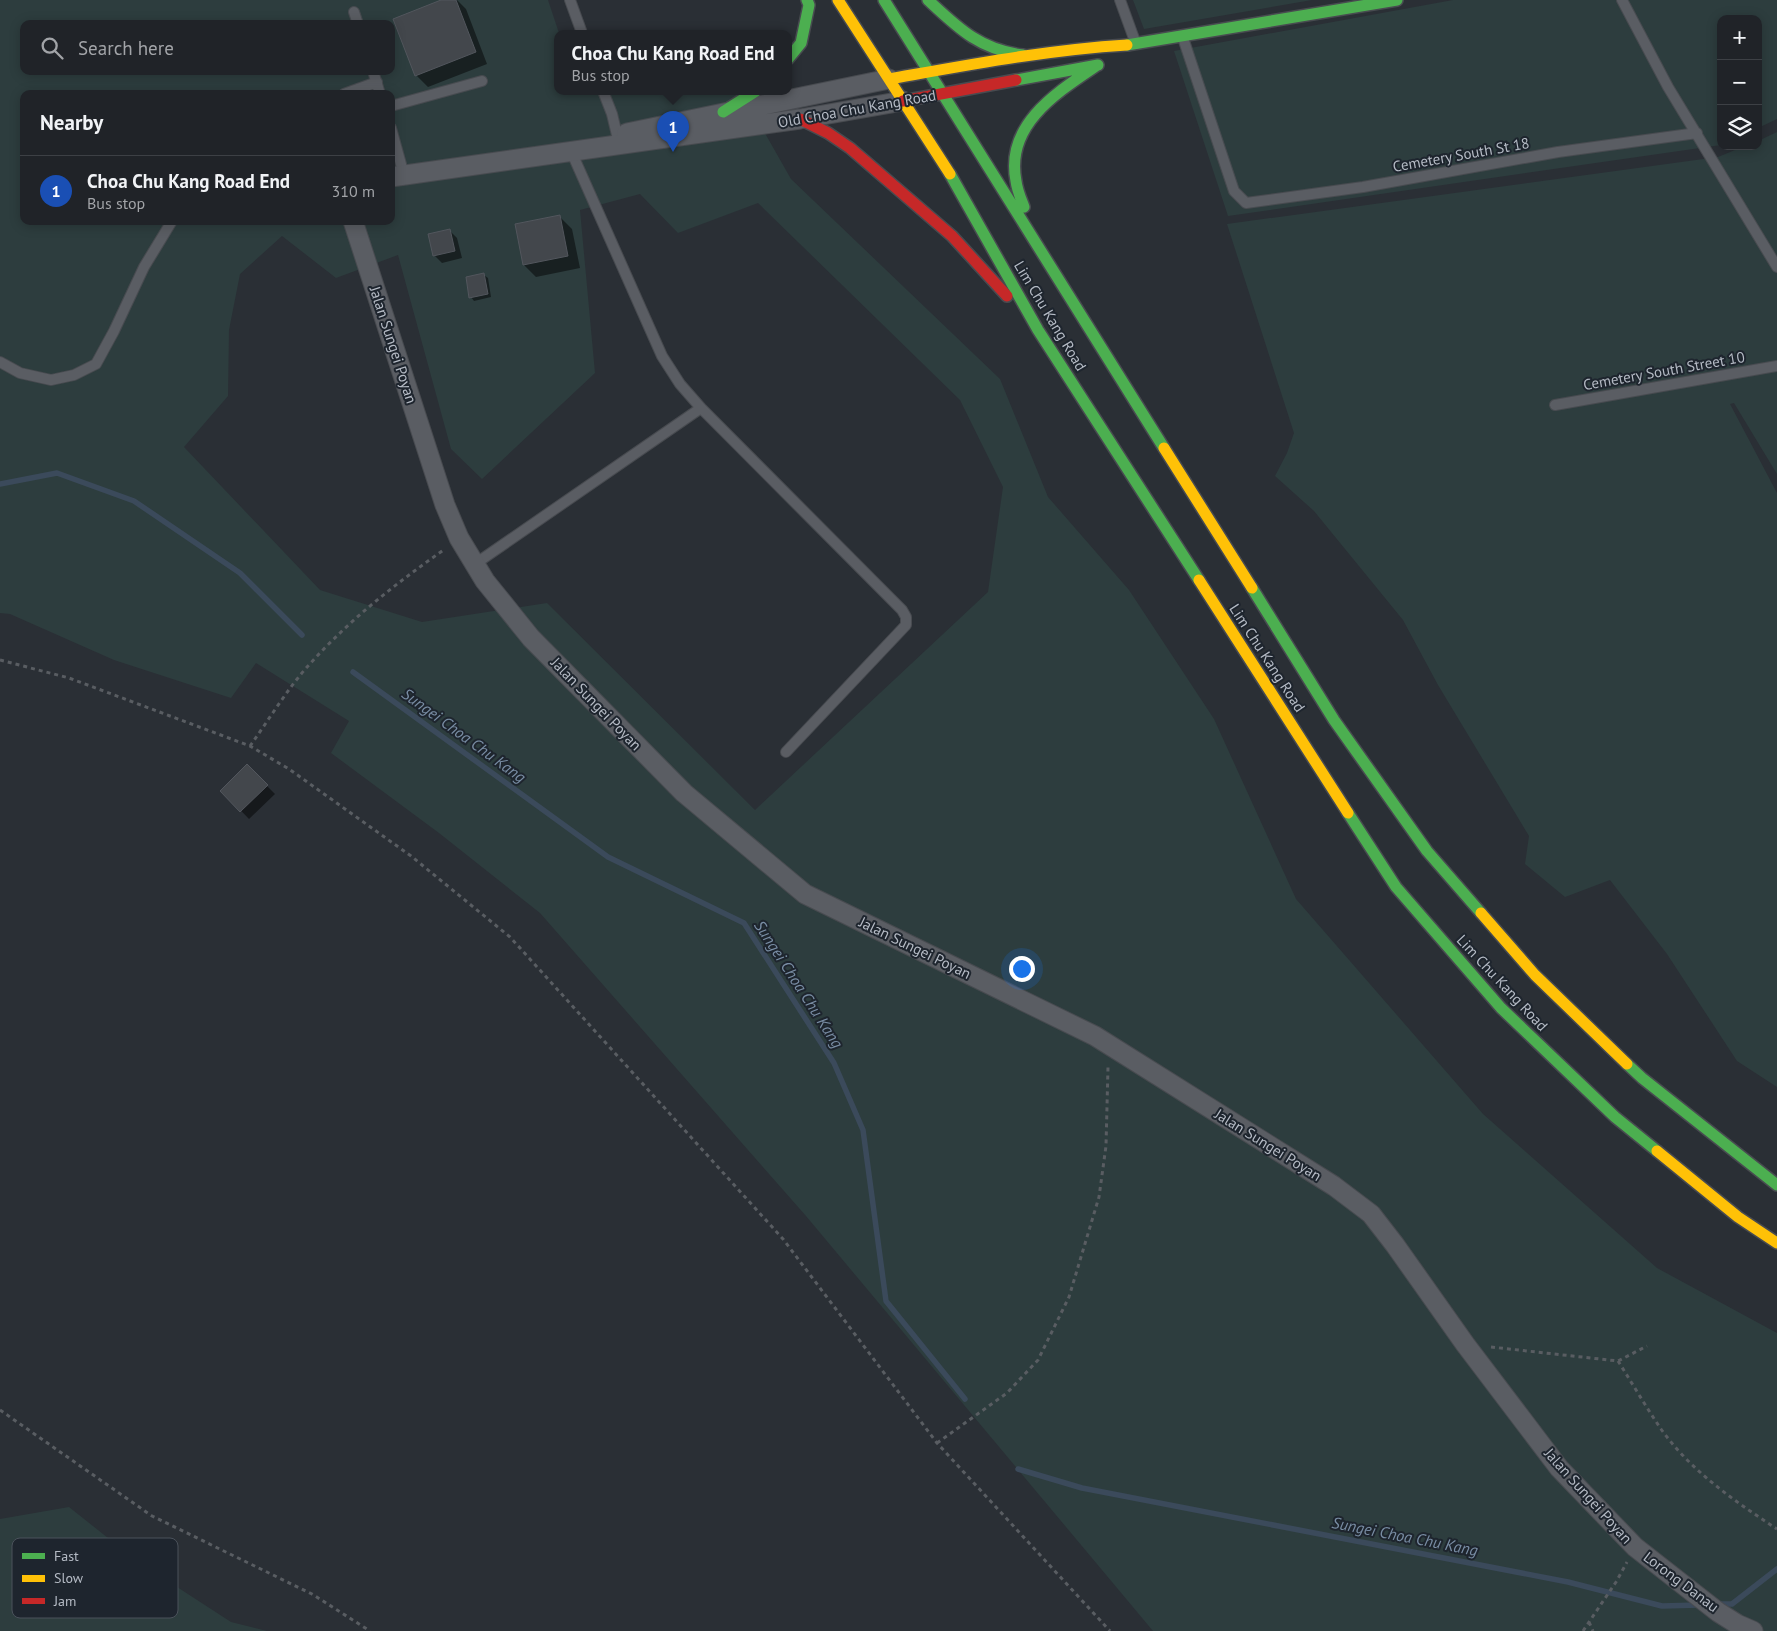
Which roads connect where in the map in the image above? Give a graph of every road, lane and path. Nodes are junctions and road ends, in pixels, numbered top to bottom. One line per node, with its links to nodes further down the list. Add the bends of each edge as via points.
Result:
1 (570, 0): 11 (lane)
2 (808, 0): 14 (main road, via 801,43)
3 (838, 0): 19 (main road, Lim Chu Kang Road)
4 (884, 0): 17 (main road, Lim Chu Kang Road)
5 (928, 0): 15 (main road, via 980,42 996,50)
6 (1120, 0): 13 (lane)
7 (1397, 0): 12 (main road, Old Choa Chu Kang Road)
8 (1622, 0): 30 (lane, via 1668,87)
9 (354, 12): 10 (lane)
10 (357, 20)
11 (581, 30)
12 (1183, 37): 13 (main road, Old Choa Chu Kang Road); 30 (lane, Cemetery South St 18, via 1234,192 1246,203 1363,187 1558,152)
13 (1136, 45): 15 (main road, Old Choa Chu Kang Road); 16 (main road, Old Choa Chu Kang Road)
14 (792, 54)
15 (1023, 55): 17 (main road, Old Choa Chu Kang Road)
16 (1096, 66): 23 (main road, Old Choa Chu Kang Road); 37 (main road, via 1053,96 1033,115 1020,134 1014,157 1018,192)
17 (930, 72): 19 (main road, Old Choa Chu Kang Road); 23 (main road, Lim Chu Kang Road)
18 (375, 76): 21 (lane); 22 (lane)
19 (889, 79): 26 (main road, Lim Chu Kang Road); 28 (street, Old Choa Chu Kang Road)
20 (482, 81): 27 (lane)
21 (351, 90)
22 (379, 90)
23 (943, 94): 26 (main road, Old Choa Chu Kang Road); 37 (main road, Lim Chu Kang Road)
24 (605, 95): 31 (lane)
25 (750, 95): 28 (main road)
26 (903, 101): 29 (street, Old Choa Chu Kang Road); 39 (main road, Lim Chu Kang Road, via 950,174)
27 (395, 105)
28 (723, 112): 31 (street, Old Choa Chu Kang Road)
29 (800, 119): 32 (street, Old Choa Chu Kang Road); 39 (main road, via 850,148 952,236)
30 (1697, 133): 38 (lane)
31 (616, 135): 32 (street, Old Choa Chu Kang Road)
32 (571, 151): 34 (street, Old Choa Chu Kang Road); 43 (lane, via 662,356)
33 (395, 155): 34 (lane)
34 (398, 176)
35 (170, 225): 40 (lane, via 144,267 96,364 74,375 51,380 20,373)
36 (354, 225): 44 (street, Jalan Sungei Poyan, via 445,506)
37 (1048, 261): 50 (main road, Lim Chu Kang Road, via 1334,720 1427,851 1535,975 1635,1071)
38 (1777, 267)
39 (1038, 330): 51 (main road, Lim Chu Kang Road, via 1396,887 1502,1008 1615,1118 1738,1217)
40 (0, 362)
41 (1777, 366): 42 (lane, Cemetery South Street 10)
42 (1555, 404)
43 (701, 408): 45 (lane); 48 (lane, via 906,617 906,625)
44 (459, 538): 45 (street, Jalan Sungei Poyan); 47 (path, via 353,619 307,667)
45 (475, 564): 49 (street, Jalan Sungei Poyan, via 485,582 531,638 684,793 805,894)
46 (0, 660): 47 (path, via 69,678)
47 (250, 746): 56 (path, via 289,769 412,856 510,937 782,1239)
48 (786, 752)
49 (1109, 1045): 52 (street, Jalan Sungei Poyan, via 1334,1186 1371,1214); 56 (path, via 1106,1146 1100,1198 1070,1297 1038,1360 1007,1393)
50 (1777, 1185)
51 (1777, 1243)
52 (1465, 1344): 54 (path); 58 (street, Jalan Sungei Poyan, via 1559,1468)
53 (1647, 1346): 54 (path)
54 (1618, 1361): 57 (path, via 1662,1430 1696,1469)
55 (0, 1410): 61 (path, via 152,1516 312,1594)
56 (937, 1443): 62 (path)
57 (1777, 1529)
58 (1635, 1547): 65 (street, Lorong Danau, via 1718,1612)
59 (1616, 1582): 60 (path)
60 (1589, 1622): 63 (path); 64 (path)
61 (370, 1631)
62 (1110, 1631)
63 (1583, 1631)
64 (1593, 1631)
65 (1753, 1631)

